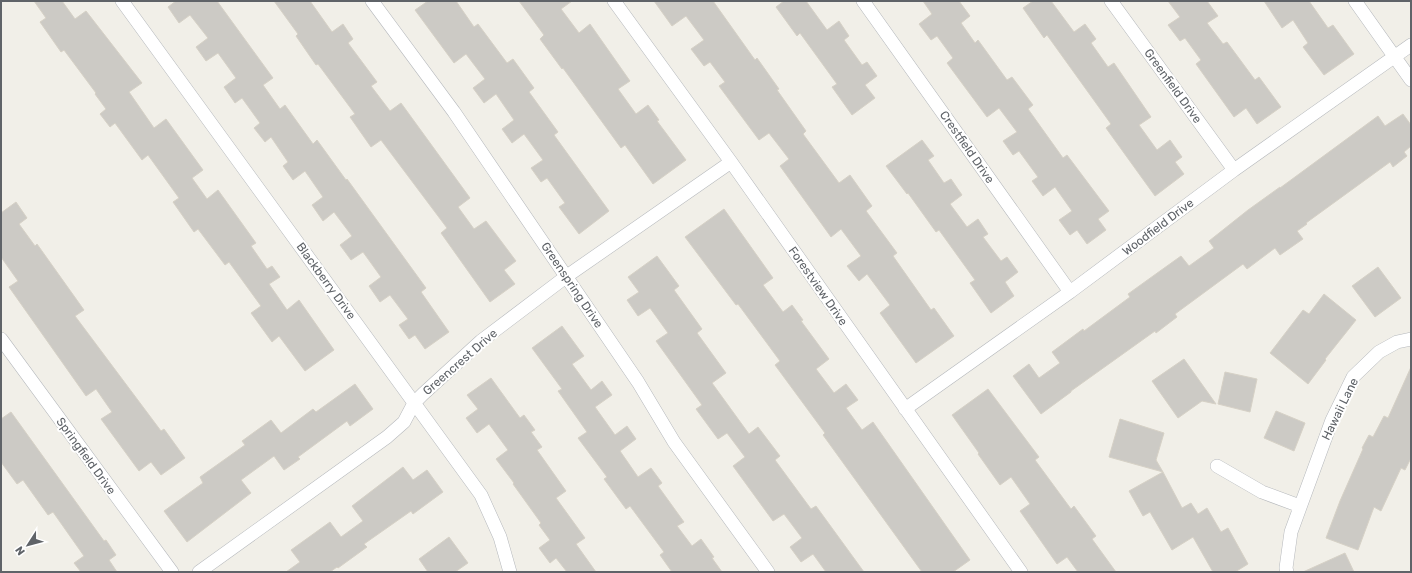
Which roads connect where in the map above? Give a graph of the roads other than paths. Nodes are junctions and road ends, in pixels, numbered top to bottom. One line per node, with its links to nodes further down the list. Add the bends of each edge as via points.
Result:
1 (122, 1): 16 (street, Blackberry Drive)
2 (372, 1): 12 (street, Greenspring Drive, via 454,112)
3 (614, 1): 10 (street, Forestview Drive)
4 (863, 1): 13 (street, Crestfield Drive)
5 (1111, 1): 11 (street, Greenfield Drive)
6 (1355, 1): 8 (street)
7 (1411, 45): 8 (street, Woodfield Drive)
8 (1394, 56): 9 (street); 11 (street, Woodfield Drive)
9 (1411, 80)
10 (731, 162): 12 (street, Greencrest Drive); 17 (street, Forestview Drive)
11 (1234, 170): 13 (street, Woodfield Drive)
12 (567, 276): 16 (street, Greencrest Drive, via 481,341); 23 (street, Greenspring Drive, via 638,382 674,442)
13 (1070, 292): 17 (street, Woodfield Drive)
14 (1, 339): 20 (street, Springfield Drive)
15 (1411, 339): 19 (street, Hawaii Lane, via 1397,342 1379,352 1354,378 1332,420)
16 (414, 403): 21 (street, Greencrest Drive, via 404,422 387,437); 22 (street, Blackberry Drive, via 481,495 500,537)
17 (905, 409): 24 (street, Forestview Drive)
18 (1217, 466): 19 (street, via 1262,492)
19 (1300, 506): 25 (street, Hawaii Lane, via 1291,532)
20 (172, 572)
21 (199, 572)
22 (510, 572)
23 (768, 572)
24 (1021, 572)
25 (1287, 572)

